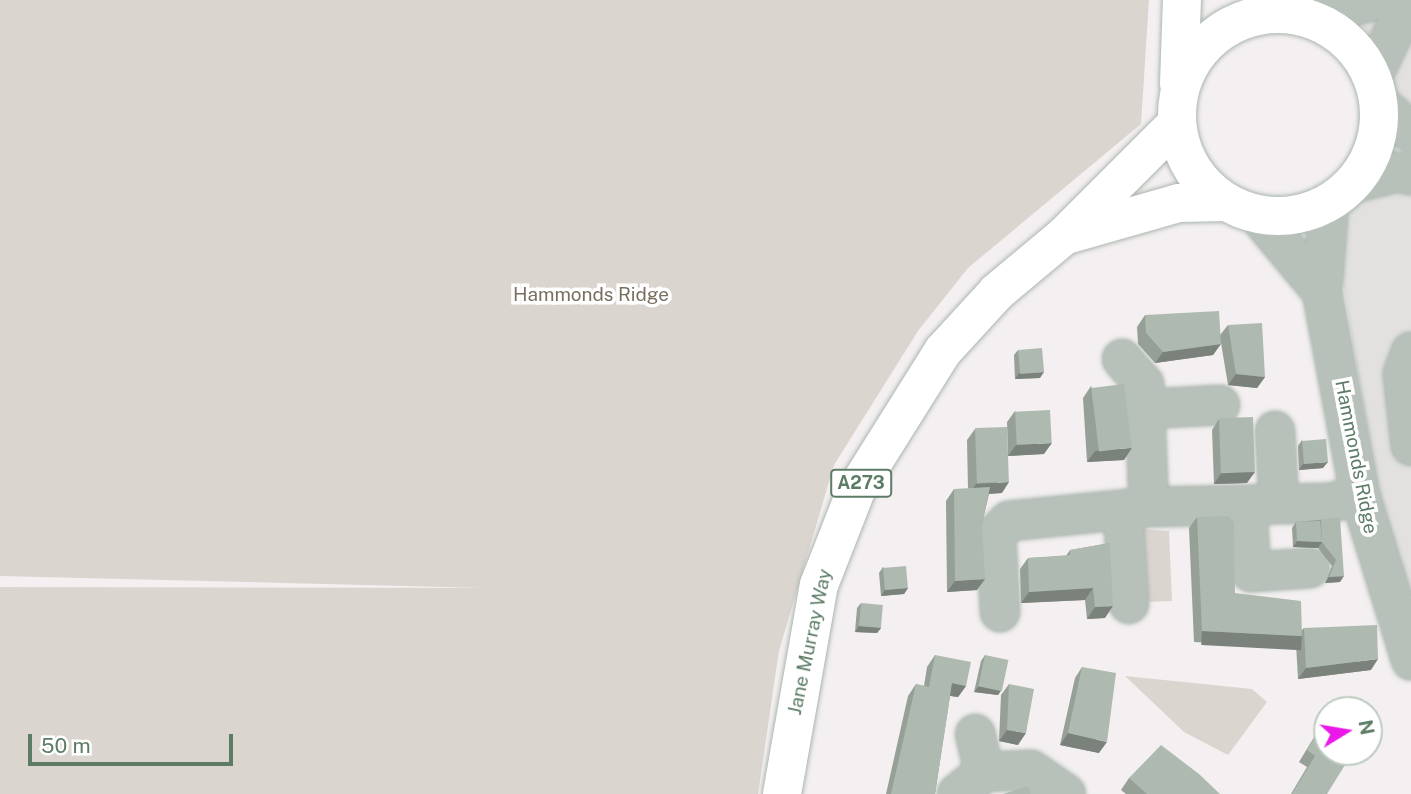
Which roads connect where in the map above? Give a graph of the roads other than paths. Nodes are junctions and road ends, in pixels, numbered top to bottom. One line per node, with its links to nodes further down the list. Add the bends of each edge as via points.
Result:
1 (1182, 0): 6 (main road)
2 (1377, 0): 4 (street)
3 (1409, 0): 5 (street)
4 (1279, 10): 5 (main road, via 1348,43); 6 (main road, via 1213,36)
5 (1375, 90): 7 (street); 9 (main road, via 1370,158)
6 (1178, 107): 10 (main road, via 1184,155); 11 (main road, Jane Murray Way / A273)
7 (1411, 132)
8 (1411, 175): 9 (street, via 1397,172)
9 (1341, 193): 10 (main road, via 1306,212); 12 (street, Hammonds Ridge)
10 (1241, 208): 11 (main road, Jane Murray Way / A273, via 1178,204); 12 (street, Hammonds Ridge)
11 (1065, 236): 28 (main road, Jane Murray Way / A273, via 997,292 943,351 858,488 819,585)
12 (1322, 292): 19 (street, Hammonds Ridge)
13 (1411, 352): 17 (street, via 1403,374)
14 (1122, 359): 16 (street, via 1144,384)
15 (1203, 406): 16 (street)
16 (1146, 409): 21 (street)
17 (1409, 426)
18 (1279, 442): 20 (street)
19 (1360, 495): 20 (street); 25 (street, Hammonds Ridge)
20 (1263, 504): 21 (street); 22 (street, via 1251,572)
21 (1136, 510): 23 (street); 24 (street, via 1009,521 996,534)
22 (1310, 568)
23 (1129, 604)
24 (1000, 612)
25 (1411, 660)
26 (975, 734): 27 (street)
27 (970, 783): 29 (street, via 1031,770)
28 (782, 794)
29 (1066, 794)

